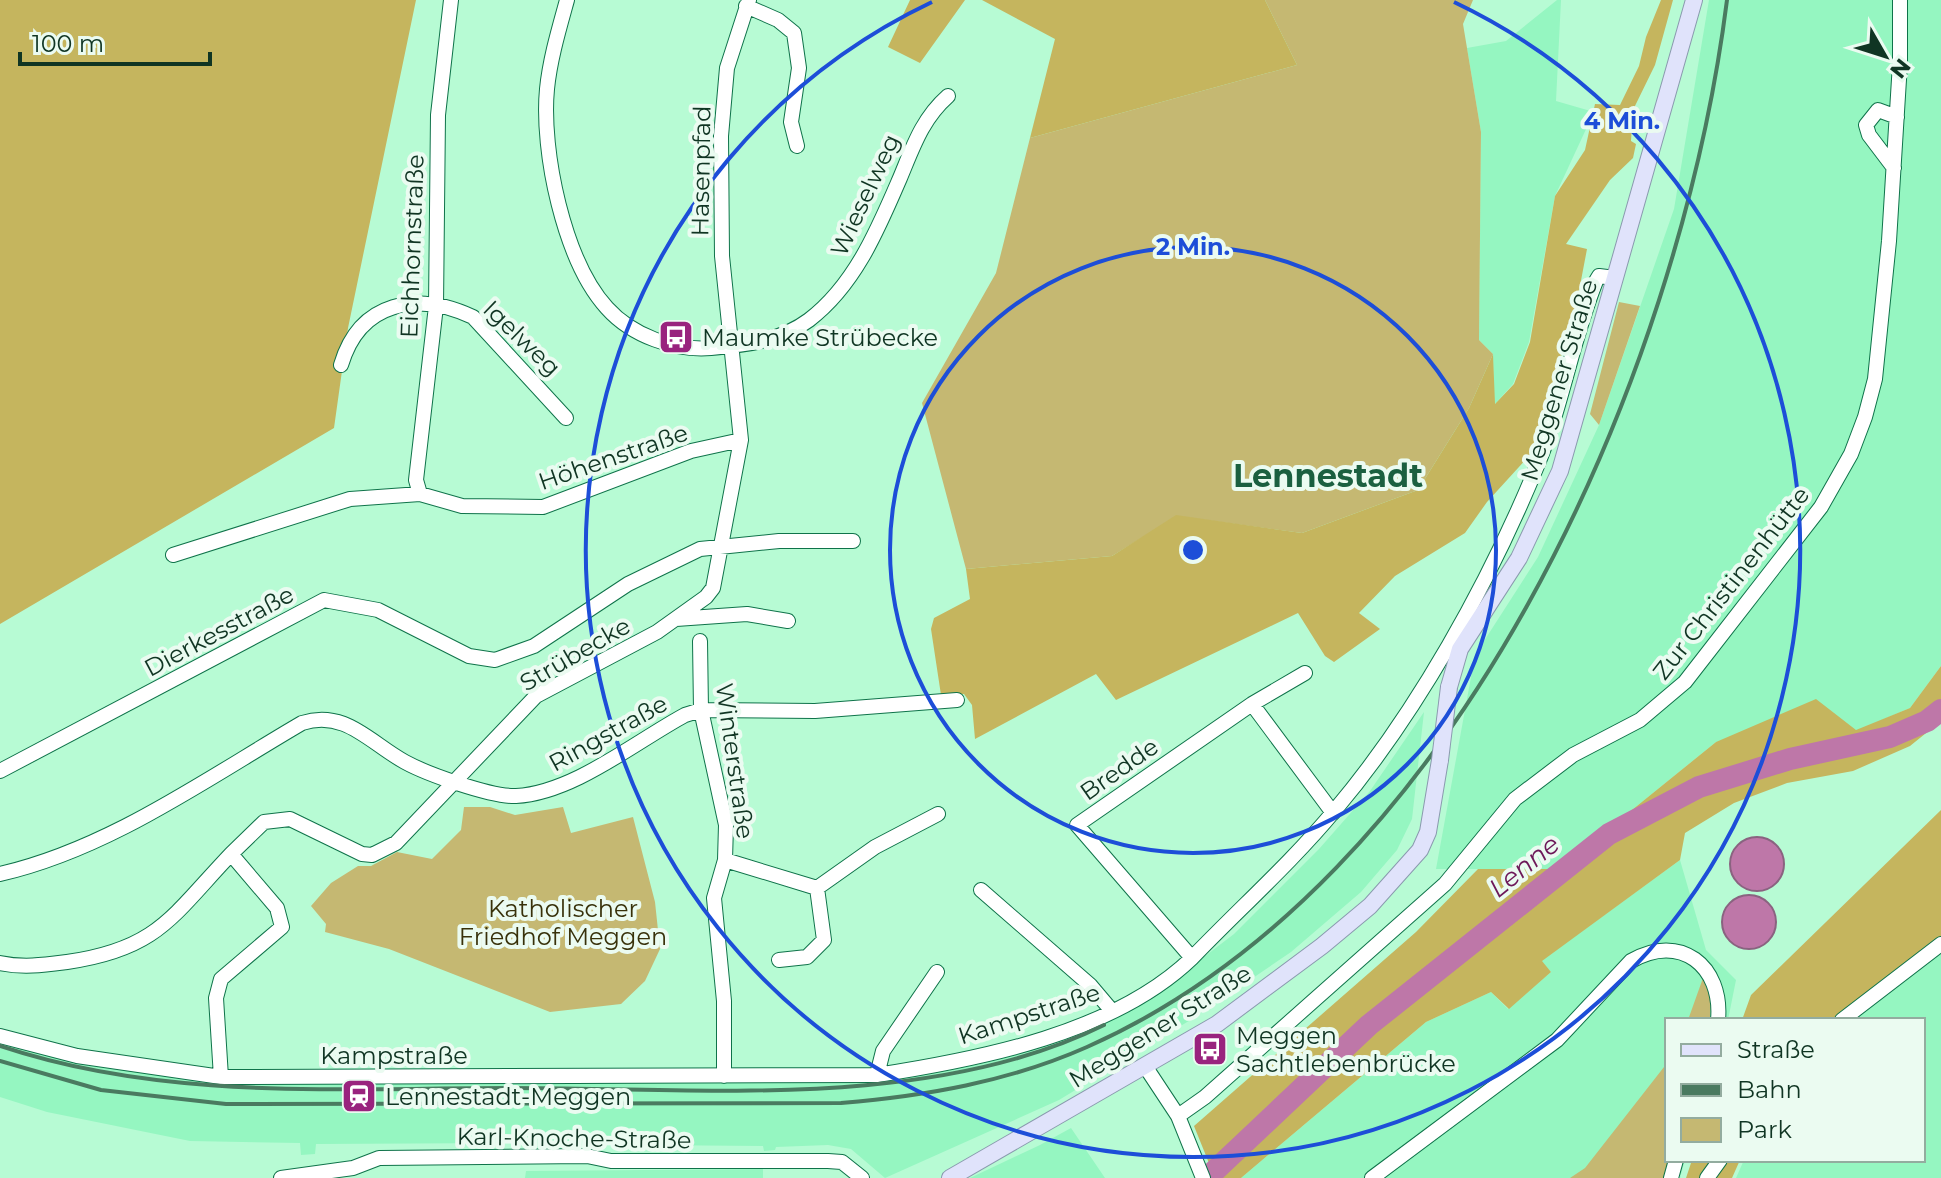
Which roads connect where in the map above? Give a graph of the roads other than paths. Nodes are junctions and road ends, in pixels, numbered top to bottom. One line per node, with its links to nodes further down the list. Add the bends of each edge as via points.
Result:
1 (451, 0): 11 (street, Eichhornstraße, via 438,115)
2 (567, 0): 12 (street, Wieselweg, via 553,50 547,108 554,178 577,259 607,308 653,339 695,349)
3 (1694, 0): 10 (main road, Meggener Straße)
4 (1900, 0): 7 (street, Zur Christinenhütte)
5 (748, 3): 8 (street, via 794,33 799,68 791,122); 12 (street, Hasenpfad, via 727,68 721,136 719,203)
6 (948, 96): 12 (street, Wieselweg, via 925,119 873,236 843,287 793,330)
7 (1897, 117): 9 (street, Zur Christinenhütte); 9 (street, via 1878,110 1866,125)
8 (797, 146)
9 (1894, 168): 49 (street, Zur Christinenhütte, via 1875,379 1851,454 1808,526 1665,702 1573,755 1515,799 1445,884)
10 (1615, 278): 29 (street, Kampstraße, via 1599,276 1596,281 1555,419 1496,555 1413,701); 45 (main road, Meggener Straße, bridge, via 1560,471 1519,558 1460,649 1449,687 1428,832 1413,861 1291,971 1217,1024)
11 (436, 306): 13 (street, Igelweg, via 396,306 378,314 348,339); 14 (street, Igelweg, via 473,317); 16 (street, Eichhornstraße, via 416,480)
12 (731, 346): 15 (street, Strübecke)
13 (341, 365)
14 (566, 418)
15 (741, 440): 16 (street, Höhenstraße, via 691,451 543,507 462,506); 18 (street, Strübecke)
16 (420, 494): 19 (street, Höhenstraße, via 350,499)
17 (853, 541): 18 (street, Dierkesstraße)
18 (722, 548): 20 (street, Strübecke, via 713,588); 27 (street, Dierkesstraße, via 700,549 667,563 534,646 495,660 469,656 378,610 324,600)
19 (173, 555)
20 (676, 619): 21 (street, via 747,614); 28 (street, Strübecke, via 536,696)
21 (788, 621)
22 (700, 641): 26 (street, Winterstraße)
23 (1305, 673): 25 (street, Bredde)
24 (957, 700): 26 (street, Ringstraße, via 815,711)
25 (1252, 704): 29 (street); 37 (street, Bredde, via 1077,825)
26 (701, 710): 28 (street, Ringstraße, via 559,788 513,796); 32 (street, Winterstraße, via 726,825)
27 (0, 771)
28 (456, 780): 31 (street, Strübecke, via 396,843 372,855 290,819 264,822); 33 (street, Ringstraße, via 428,774 335,719 317,718 125,826 35,866)
29 (1333, 813): 37 (street, Kampstraße)
30 (938, 814): 34 (street, via 875,847)
31 (231, 854): 39 (street, via 168,923 139,944 107,956 48,965); 48 (street, via 277,908 282,927 221,979 216,998)
32 (725, 860): 34 (street); 47 (street, Winterstraße, via 714,898 724,1001)
33 (0, 874)
34 (817, 888): 38 (street, via 824,940 807,957)
35 (981, 890): 41 (street, via 1090,985)
36 (1941, 944): 43 (street)
37 (1192, 958): 41 (street, Kampstraße, via 1168,981)
38 (779, 960)
39 (0, 963)
40 (937, 972): 46 (street, via 883,1051)
41 (1112, 1011): 46 (street, Kampstraße, via 1015,1047)
42 (1718, 1018): 54 (street, via 1717,989 1701,964 1677,951 1645,953 1631,961 1557,1040)
43 (1845, 1018)
44 (0, 1036): 48 (street, Kampstraße, via 77,1056)
45 (1145, 1066): 49 (street); 52 (main road, Meggener Straße)
46 (877, 1075): 47 (street, Kampstraße)
47 (724, 1076): 48 (street, Kampstraße)
48 (221, 1077)
49 (1181, 1123): 53 (street)
50 (281, 1178): 51 (street, Karl-Knoche-Straße, via 353,1168 379,1158 587,1156 611,1161 842,1162)
51 (862, 1178)
52 (950, 1178)
53 (1203, 1178)
54 (1372, 1178)

